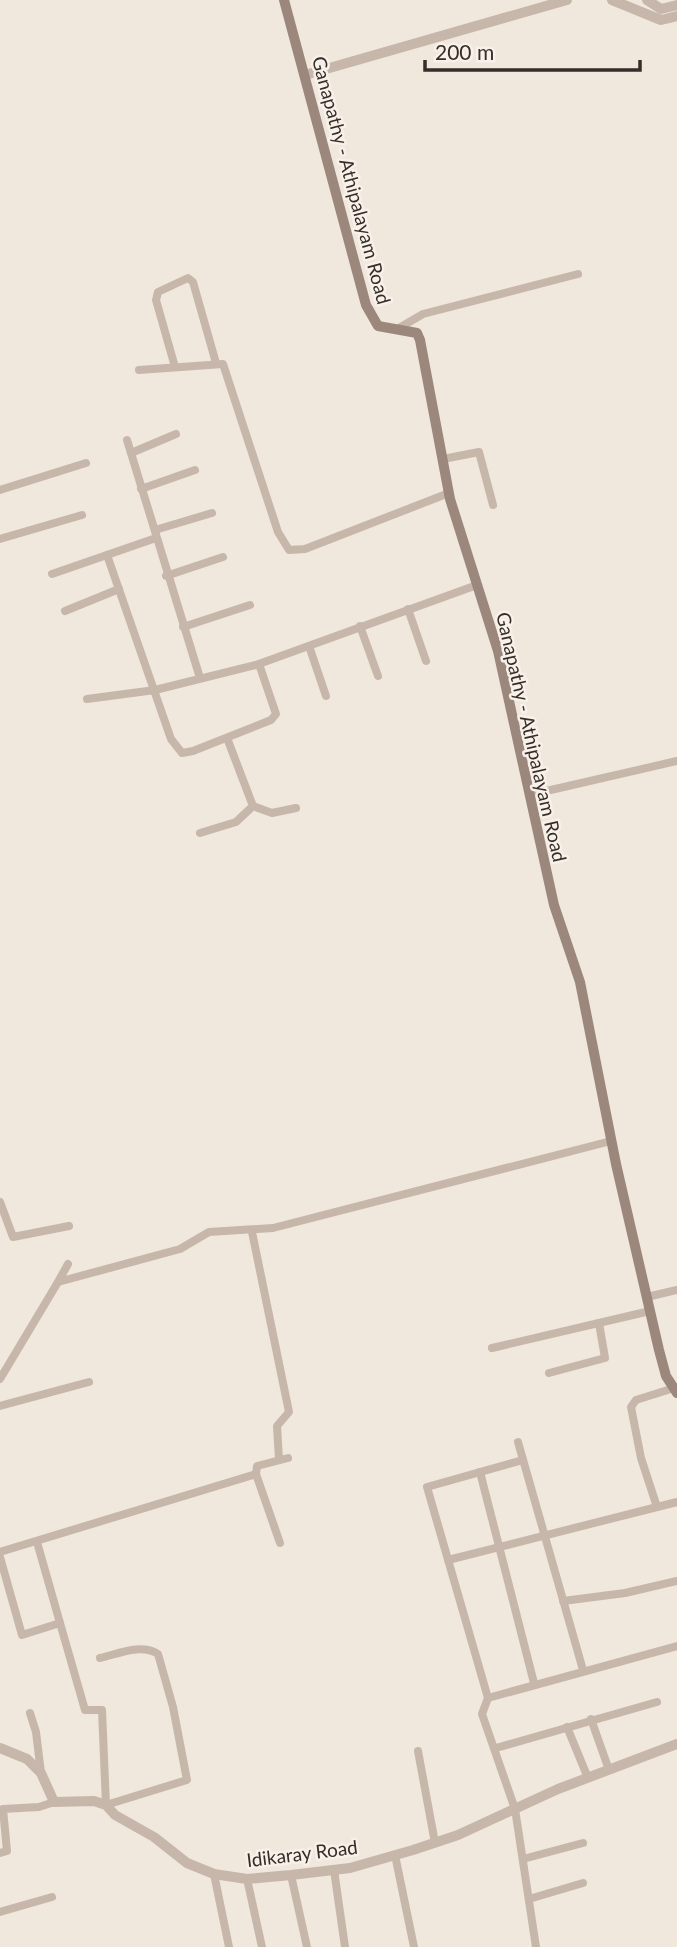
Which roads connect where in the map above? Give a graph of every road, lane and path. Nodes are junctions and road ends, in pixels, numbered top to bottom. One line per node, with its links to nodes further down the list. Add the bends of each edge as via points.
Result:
1 (284, 0): 7 (main road, Ganapathy - Athipalayam Road)
2 (567, 0): 7 (street)
3 (612, 0): 6 (street, via 661,20)
4 (647, 0): 5 (street, via 662,9)
5 (677, 5)
6 (677, 16)
7 (305, 75): 9 (main road, Ganapathy - Athipalayam Road, via 366,305 378,326)
8 (578, 275): 9 (street, via 423,314)
9 (399, 328): 16 (main road, Ganapathy - Athipalayam Road, via 417,333 420,340)
10 (216, 363): 11 (street); 11 (street, via 188,278 158,292 156,300); 21 (street, via 223,364 278,532 289,550 304,550)
11 (175, 367): 12 (street)
12 (139, 370)
13 (176, 434): 15 (street)
14 (127, 440): 15 (street)
15 (131, 453): 19 (street)
16 (443, 459): 21 (main road, Ganapathy - Athipalayam Road); 22 (street, via 479,452)
17 (86, 463): 20 (street)
18 (195, 470): 19 (street)
19 (141, 489): 25 (street)
20 (0, 490)
21 (449, 494): 31 (main road, Ganapathy - Athipalayam Road)
22 (493, 505)
23 (212, 513): 25 (street)
24 (82, 515): 26 (street)
25 (155, 534): 27 (street); 30 (street)
26 (0, 539)
27 (107, 555): 29 (street); 32 (street)
28 (223, 557): 30 (street)
29 (52, 574)
30 (166, 576): 37 (street)
31 (477, 585): 34 (street); 48 (main road, Ganapathy - Athipalayam Road, via 498,650)
32 (119, 589): 35 (street); 43 (street)
33 (250, 605): 37 (street)
34 (408, 609): 36 (street); 39 (street)
35 (65, 611)
36 (360, 626): 38 (street); 41 (street)
37 (183, 627): 42 (street)
38 (309, 646): 40 (street); 44 (street)
39 (426, 661)
40 (259, 664): 42 (street); 46 (street, via 276,714 264,724)
41 (378, 676)
42 (200, 678): 43 (street)
43 (155, 690): 45 (street); 46 (street, via 172,739 182,753)
44 (326, 696)
45 (87, 699)
46 (227, 738): 49 (street)
47 (677, 761): 48 (street)
48 (529, 795): 52 (main road, Ganapathy - Athipalayam Road, via 554,905 580,982)
49 (253, 806): 50 (street, via 272,813); 51 (street, via 236,822)
50 (296, 808)
51 (200, 834)
52 (611, 1141): 55 (street); 59 (main road, Ganapathy - Athipalayam Road)
53 (0, 1202): 54 (street, via 13,1237)
54 (69, 1226)
55 (252, 1232): 57 (street, via 209,1232 180,1249); 71 (street, via 289,1412 278,1424 283,1459 257,1466)
56 (68, 1264): 57 (street)
57 (58, 1282): 64 (street)
58 (677, 1290): 59 (street)
59 (646, 1297): 60 (main road, Ganapathy - Athipalayam Road)
60 (650, 1311): 61 (street); 66 (main road, Ganapathy - Athipalayam Road, via 666,1376)
61 (599, 1323): 62 (street); 63 (street, via 605,1358)
62 (492, 1348)
63 (549, 1373)
64 (0, 1379)
65 (89, 1382): 67 (street)
66 (675, 1391): 73 (street, via 636,1400 631,1407)
67 (0, 1406)
68 (517, 1441): 69 (street)
69 (523, 1460): 70 (street); 74 (street)
70 (480, 1472): 77 (street); 79 (street, via 428,1487)
71 (256, 1474): 75 (street); 76 (street)
72 (677, 1502): 73 (street)
73 (657, 1507): 74 (street)
74 (545, 1535): 77 (street); 81 (street)
75 (37, 1542): 78 (street); 82 (street)
76 (280, 1543)
77 (499, 1547): 79 (street); 86 (street)
78 (0, 1554): 82 (street, via 22,1635)
79 (449, 1560): 87 (street)
80 (677, 1581): 81 (street)
81 (564, 1601): 85 (street)
82 (60, 1623): 100 (street, via 85,1710 102,1710)
83 (677, 1646): 85 (street)
84 (100, 1658): 100 (street, via 140,1649 158,1654 187,1776 183,1783)
85 (583, 1670): 86 (street)
86 (534, 1683): 87 (street)
87 (488, 1698): 94 (street, via 482,1714)
88 (657, 1702): 90 (street)
89 (30, 1713): 97 (street)
90 (592, 1719): 91 (street); 96 (street)
91 (567, 1727): 94 (street); 98 (street)
92 (677, 1744): 96 (street, Idikaray Road)
93 (0, 1748): 97 (street, via 27,1759)
94 (496, 1748): 101 (street)
95 (418, 1751): 102 (street)
96 (609, 1770): 98 (street, Idikaray Road)
97 (41, 1773): 99 (street)
98 (587, 1778): 101 (street, Idikaray Road)
99 (54, 1802): 100 (street); 104 (street, via 3,1809 7,1851)
100 (106, 1805): 108 (street, Idikaray Road, via 187,1863)
101 (515, 1809): 102 (street, Idikaray Road); 106 (street)
102 (435, 1843): 105 (street, Idikaray Road)
103 (583, 1843): 106 (street)
104 (0, 1853)
105 (395, 1855): 107 (street, Idikaray Road); 119 (street)
106 (523, 1859): 113 (street)
107 (334, 1870): 109 (street, Idikaray Road); 118 (street)
108 (214, 1874): 110 (street, Idikaray Road); 115 (street)
109 (291, 1875): 110 (street, Idikaray Road); 117 (street)
110 (247, 1879): 116 (street)
111 (583, 1883): 113 (street)
112 (52, 1897): 114 (street)
113 (529, 1899): 120 (street)
114 (0, 1912)
115 (229, 1947)
116 (262, 1947)
117 (307, 1947)
118 (345, 1947)
119 (414, 1947)
120 (536, 1947)

